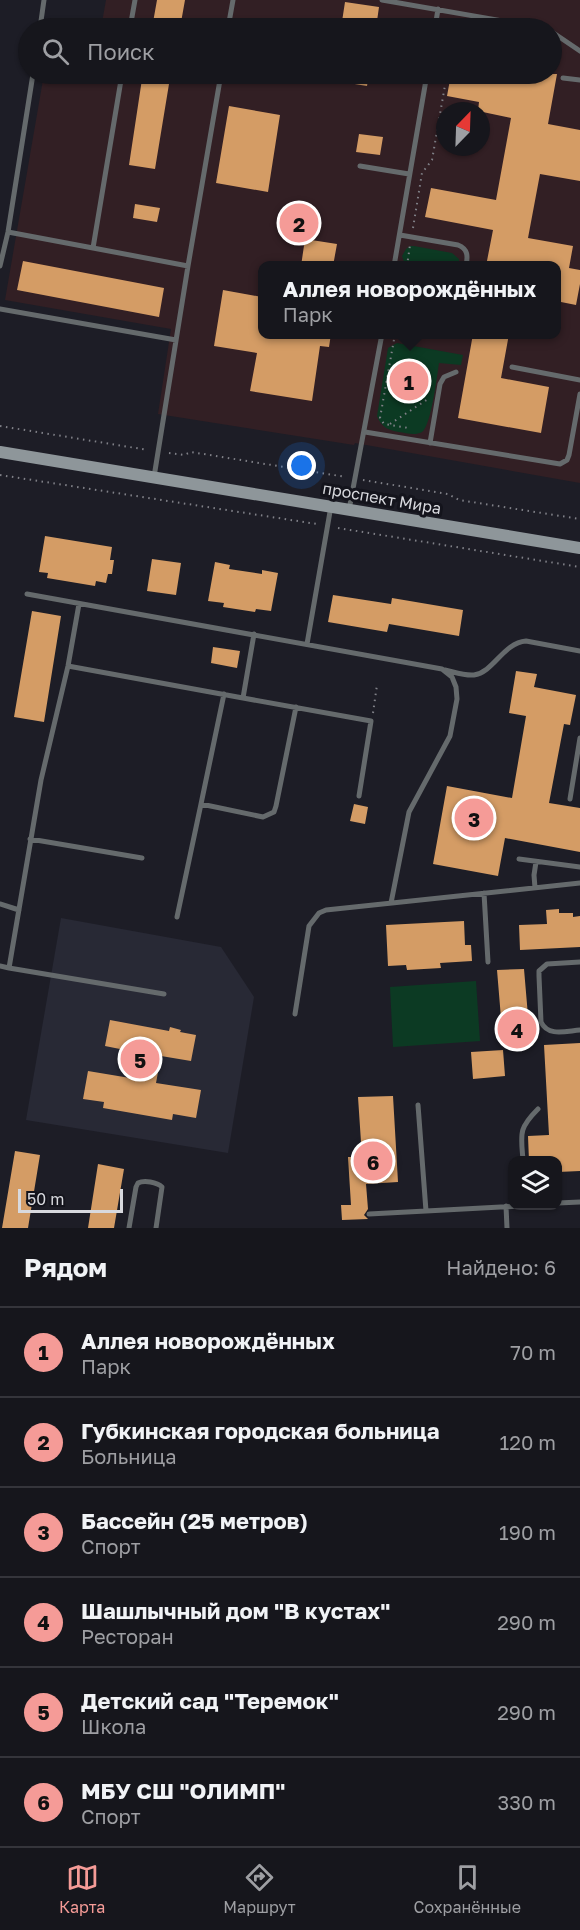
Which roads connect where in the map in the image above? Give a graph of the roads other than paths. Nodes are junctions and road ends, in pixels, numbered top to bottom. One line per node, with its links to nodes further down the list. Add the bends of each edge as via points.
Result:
1 (44, 0): 6 (lane)
2 (135, 0): 7 (lane)
3 (233, 0): 8 (lane)
4 (382, 0): 5 (lane)
5 (438, 9): 9 (lane); 10 (lane)
6 (41, 18)
7 (132, 18)
8 (230, 18)
9 (437, 18)
10 (488, 18)
11 (562, 39): 12 (lane)
12 (580, 51)
13 (563, 78): 14 (lane)
14 (580, 80)
15 (31, 84): 21 (lane)
16 (120, 84): 23 (lane)
17 (219, 84): 27 (lane)
18 (425, 84): 20 (lane)
19 (360, 166): 20 (lane)
20 (409, 174): 22 (lane)
21 (8, 232): 23 (lane); 26 (lane)
22 (400, 235): 24 (lane); 25 (lane, via 458,245 464,248)
23 (93, 248): 27 (lane)
24 (395, 261)
25 (467, 261)
26 (0, 266)
27 (188, 266): 30 (lane)
28 (0, 309): 30 (lane)
29 (381, 339): 35 (lane)
30 (176, 340): 38 (lane)
31 (512, 367): 33 (lane)
32 (456, 372): 36 (lane, via 444,377 440,384)
33 (580, 380)
34 (580, 394): 36 (lane, via 569,455 560,464)
35 (365, 432): 36 (lane); 40 (lane)
36 (430, 443)
37 (0, 452): 38 (main road, проспект Мира)
38 (154, 477): 39 (main road, проспект Мира)
39 (331, 507): 40 (main road, проспект Мира); 45 (lane)
40 (350, 510): 41 (main road, проспект Мира)
41 (580, 548)
42 (27, 594): 43 (lane)
43 (79, 604): 44 (lane); 47 (lane)
44 (254, 634): 45 (lane); 50 (lane)
45 (308, 644): 48 (lane)
46 (580, 651): 48 (lane, via 526,641 512,645 476,675)
47 (68, 666): 49 (lane); 56 (lane)
48 (442, 669): 64 (lane, via 456,687 450,736 409,812)
49 (224, 694): 50 (lane); 55 (lane)
50 (243, 698): 51 (lane)
51 (296, 707): 53 (lane, via 371,721); 55 (lane, via 274,812 263,817)
52 (580, 738): 54 (lane)
53 (359, 796)
54 (570, 799)
55 (201, 804): 67 (lane)
56 (30, 839): 57 (lane); 66 (lane)
57 (142, 858)
58 (519, 859): 59 (lane)
59 (536, 862): 60 (lane); 62 (lane)
60 (580, 867)
61 (580, 883): 62 (lane)
62 (535, 888): 63 (lane)
63 (484, 893): 64 (lane); 68 (lane)
64 (391, 903): 73 (lane, via 326,910 313,919)
65 (0, 904): 66 (lane)
66 (19, 909): 71 (lane)
67 (177, 917)
68 (488, 962)
69 (580, 962): 74 (lane, via 547,964 539,976 544,1027 553,1032)
70 (0, 966): 71 (lane)
71 (9, 968): 72 (lane)
72 (164, 994)
73 (295, 1014)
74 (580, 1030)
75 (418, 1106): 81 (lane)
76 (538, 1109): 77 (lane, via 523,1126)
77 (523, 1156)
78 (580, 1202): 79 (lane)
79 (562, 1203)
80 (506, 1206): 81 (lane); 85 (lane)
81 (426, 1211): 82 (lane)
82 (369, 1214)
83 (129, 1228): 84 (lane, via 135,1187 141,1181 162,1187)
84 (156, 1228)
85 (507, 1228)

